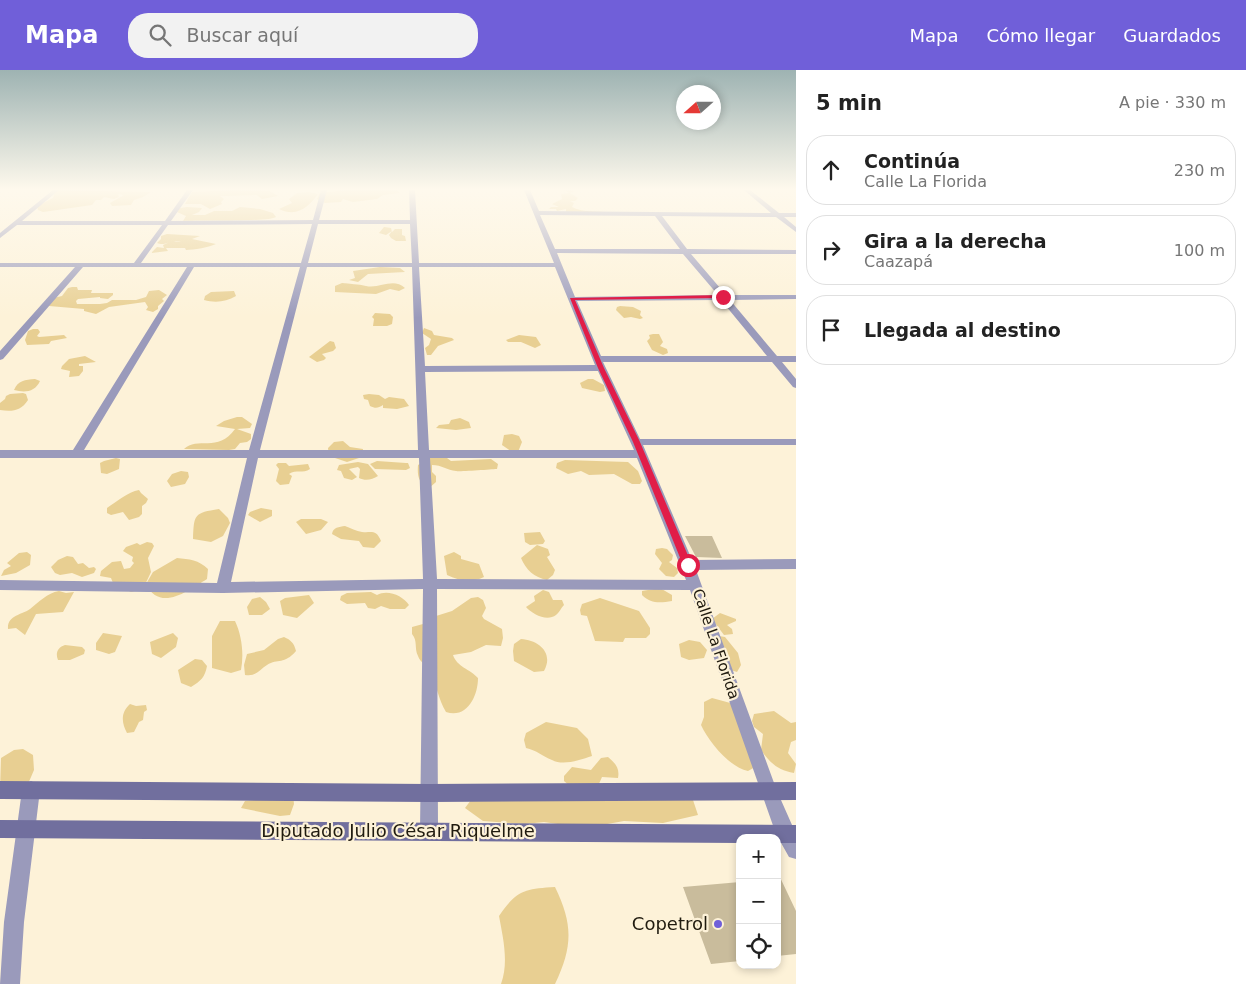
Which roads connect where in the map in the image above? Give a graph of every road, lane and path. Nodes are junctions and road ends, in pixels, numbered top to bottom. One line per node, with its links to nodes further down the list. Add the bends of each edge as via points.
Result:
1 (159, 233): 11 (street)
2 (313, 233): 15 (street)
3 (413, 233): 12 (street)
4 (546, 233): 7 (street, Calle La Florida)
5 (671, 233): 6 (street)
6 (685, 251): 7 (street); 8 (street); 16 (street)
7 (553, 252): 13 (street, Calle La Florida)
8 (796, 252)
9 (0, 265): 10 (street)
10 (81, 265): 11 (street); 19 (street)
11 (136, 265): 14 (street)
12 (415, 265): 13 (street); 15 (street); 23 (street)
13 (558, 265): 18 (street, Calle La Florida)
14 (191, 266): 15 (street); 27 (street)
15 (305, 266): 31 (street)
16 (723, 297): 17 (street); 18 (street); 20 (street)
17 (796, 297)
18 (572, 298): 22 (street, Calle La Florida)
19 (0, 357)
20 (775, 359): 21 (street); 22 (street); 24 (street)
21 (796, 360)
22 (599, 364): 23 (street); 25 (street, Calle La Florida)
23 (421, 369): 29 (street)
24 (796, 386)
25 (636, 442): 26 (street); 30 (street, Calle La Florida)
26 (796, 442)
27 (77, 453): 28 (street); 31 (street)
28 (0, 454)
29 (423, 454): 30 (street); 31 (street); 34 (street)
30 (641, 454): 33 (street, Calle La Florida)
31 (253, 455): 37 (street)
32 (796, 564): 33 (street)
33 (688, 565): 36 (street, Calle La Florida)
34 (430, 584): 36 (street); 37 (street); 42 (street)
35 (0, 585): 37 (street)
36 (694, 585): 40 (street, Calle La Florida)
37 (223, 588)
38 (0, 790): 39 (street)
39 (31, 790): 42 (street); 44 (street)
40 (768, 791): 41 (street); 42 (street); 46 (street, Calle La Florida)
41 (796, 792)
42 (429, 793): 45 (street)
43 (0, 829): 44 (street, Diputado Julio César Riquelme)
44 (26, 830): 45 (street, Diputado Julio César Riquelme); 48 (street)
45 (429, 831): 46 (street, Diputado Julio César Riquelme)
46 (790, 834): 47 (street, Calle La Florida)
47 (796, 850)
48 (9, 984)

